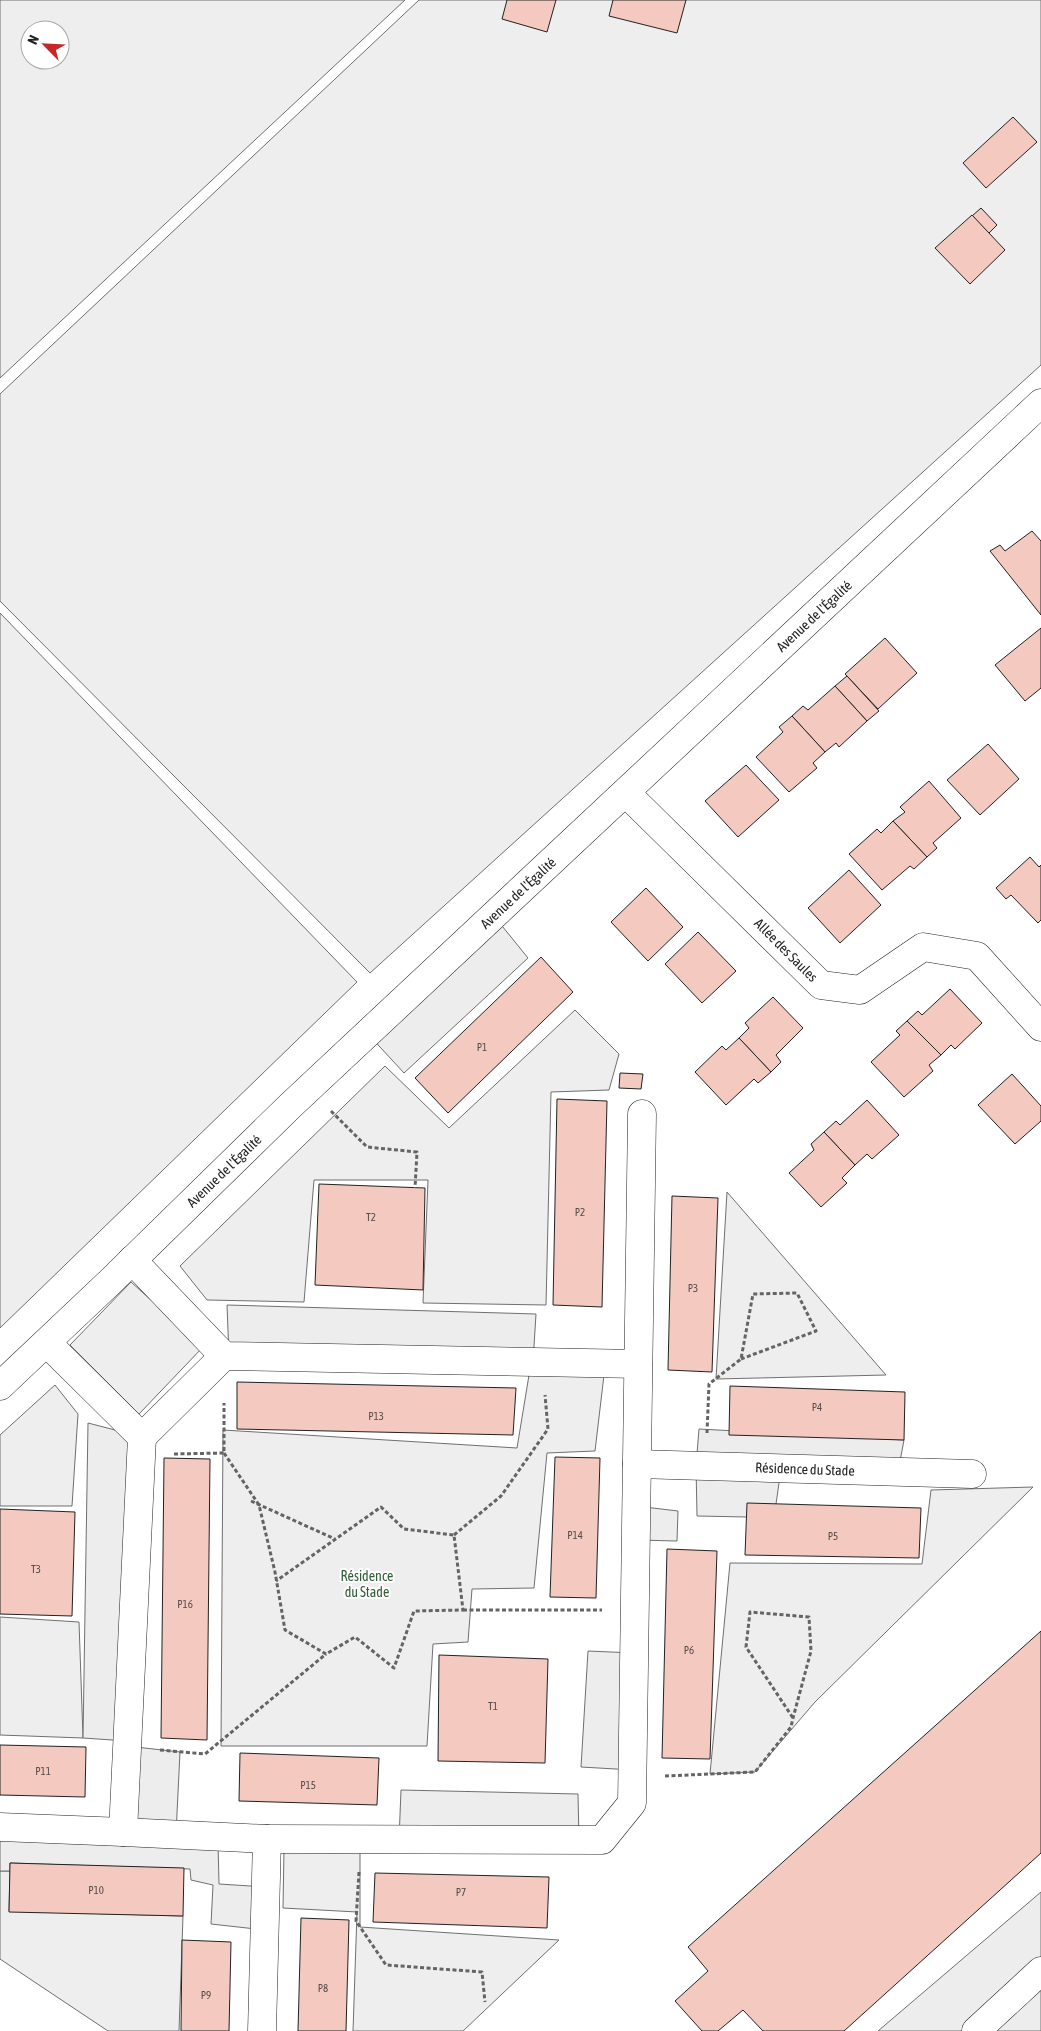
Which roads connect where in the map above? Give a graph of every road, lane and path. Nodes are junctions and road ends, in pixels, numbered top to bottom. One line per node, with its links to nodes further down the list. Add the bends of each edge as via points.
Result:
1 (1041, 404): 2 (street, Avenue de l'Égalité)
2 (626, 793): 3 (street, Allée des Saules, via 821,985 860,990 923,947 977,956); 4 (street, Avenue de l'Égalité)
3 (1041, 1027)
4 (308, 1089): 6 (path, via 367,1147 417,1152); 7 (street, Avenue de l'Égalité)
5 (642, 1114): 12 (street)
6 (415, 1188)
7 (132, 1260): 8 (street, Avenue de l'Égalité); 9 (street)
8 (47, 1343): 13 (street, Avenue de l'Égalité); 14 (street)
9 (224, 1356): 11 (street); 14 (street); 15 (path)
10 (741, 1359): 10 (path, via 753,1294 797,1293 816,1332); 17 (path, via 709,1384)
11 (543, 1362): 12 (street); 21 (path, via 548,1430 501,1496)
12 (638, 1364): 16 (street)
13 (0, 1386)
14 (142, 1446): 15 (path); 28 (street)
15 (224, 1453): 20 (path)
16 (637, 1464): 17 (street, Résidence du Stade); 25 (street)
17 (705, 1466): 18 (street, Résidence du Stade)
18 (972, 1474)
19 (251, 1501): 20 (path)
20 (259, 1505): 22 (path); 23 (path)
21 (454, 1536): 22 (path, via 404,1529 380,1507); 24 (path)
22 (335, 1539): 23 (path)
23 (276, 1582): 26 (path, via 285,1630)
24 (463, 1610): 25 (path); 26 (path, via 414,1611 394,1668 355,1637)
25 (635, 1610): 29 (street)
26 (326, 1654): 28 (path, via 205,1754)
27 (793, 1718): 27 (path, via 811,1651 809,1617 750,1612 746,1647); 29 (path, via 790,1727 755,1772)
28 (127, 1746): 31 (street)
29 (632, 1777): 33 (street, via 632,1803 602,1840)
30 (0, 1827): 31 (street)
31 (123, 1832): 32 (street)
32 (267, 1839): 33 (street); 36 (street)
33 (361, 1839): 35 (path, via 356,1921 386,1965 482,1972)
34 (1041, 1971): 37 (street)
35 (485, 2002)
36 (262, 2031)
37 (976, 2031)

